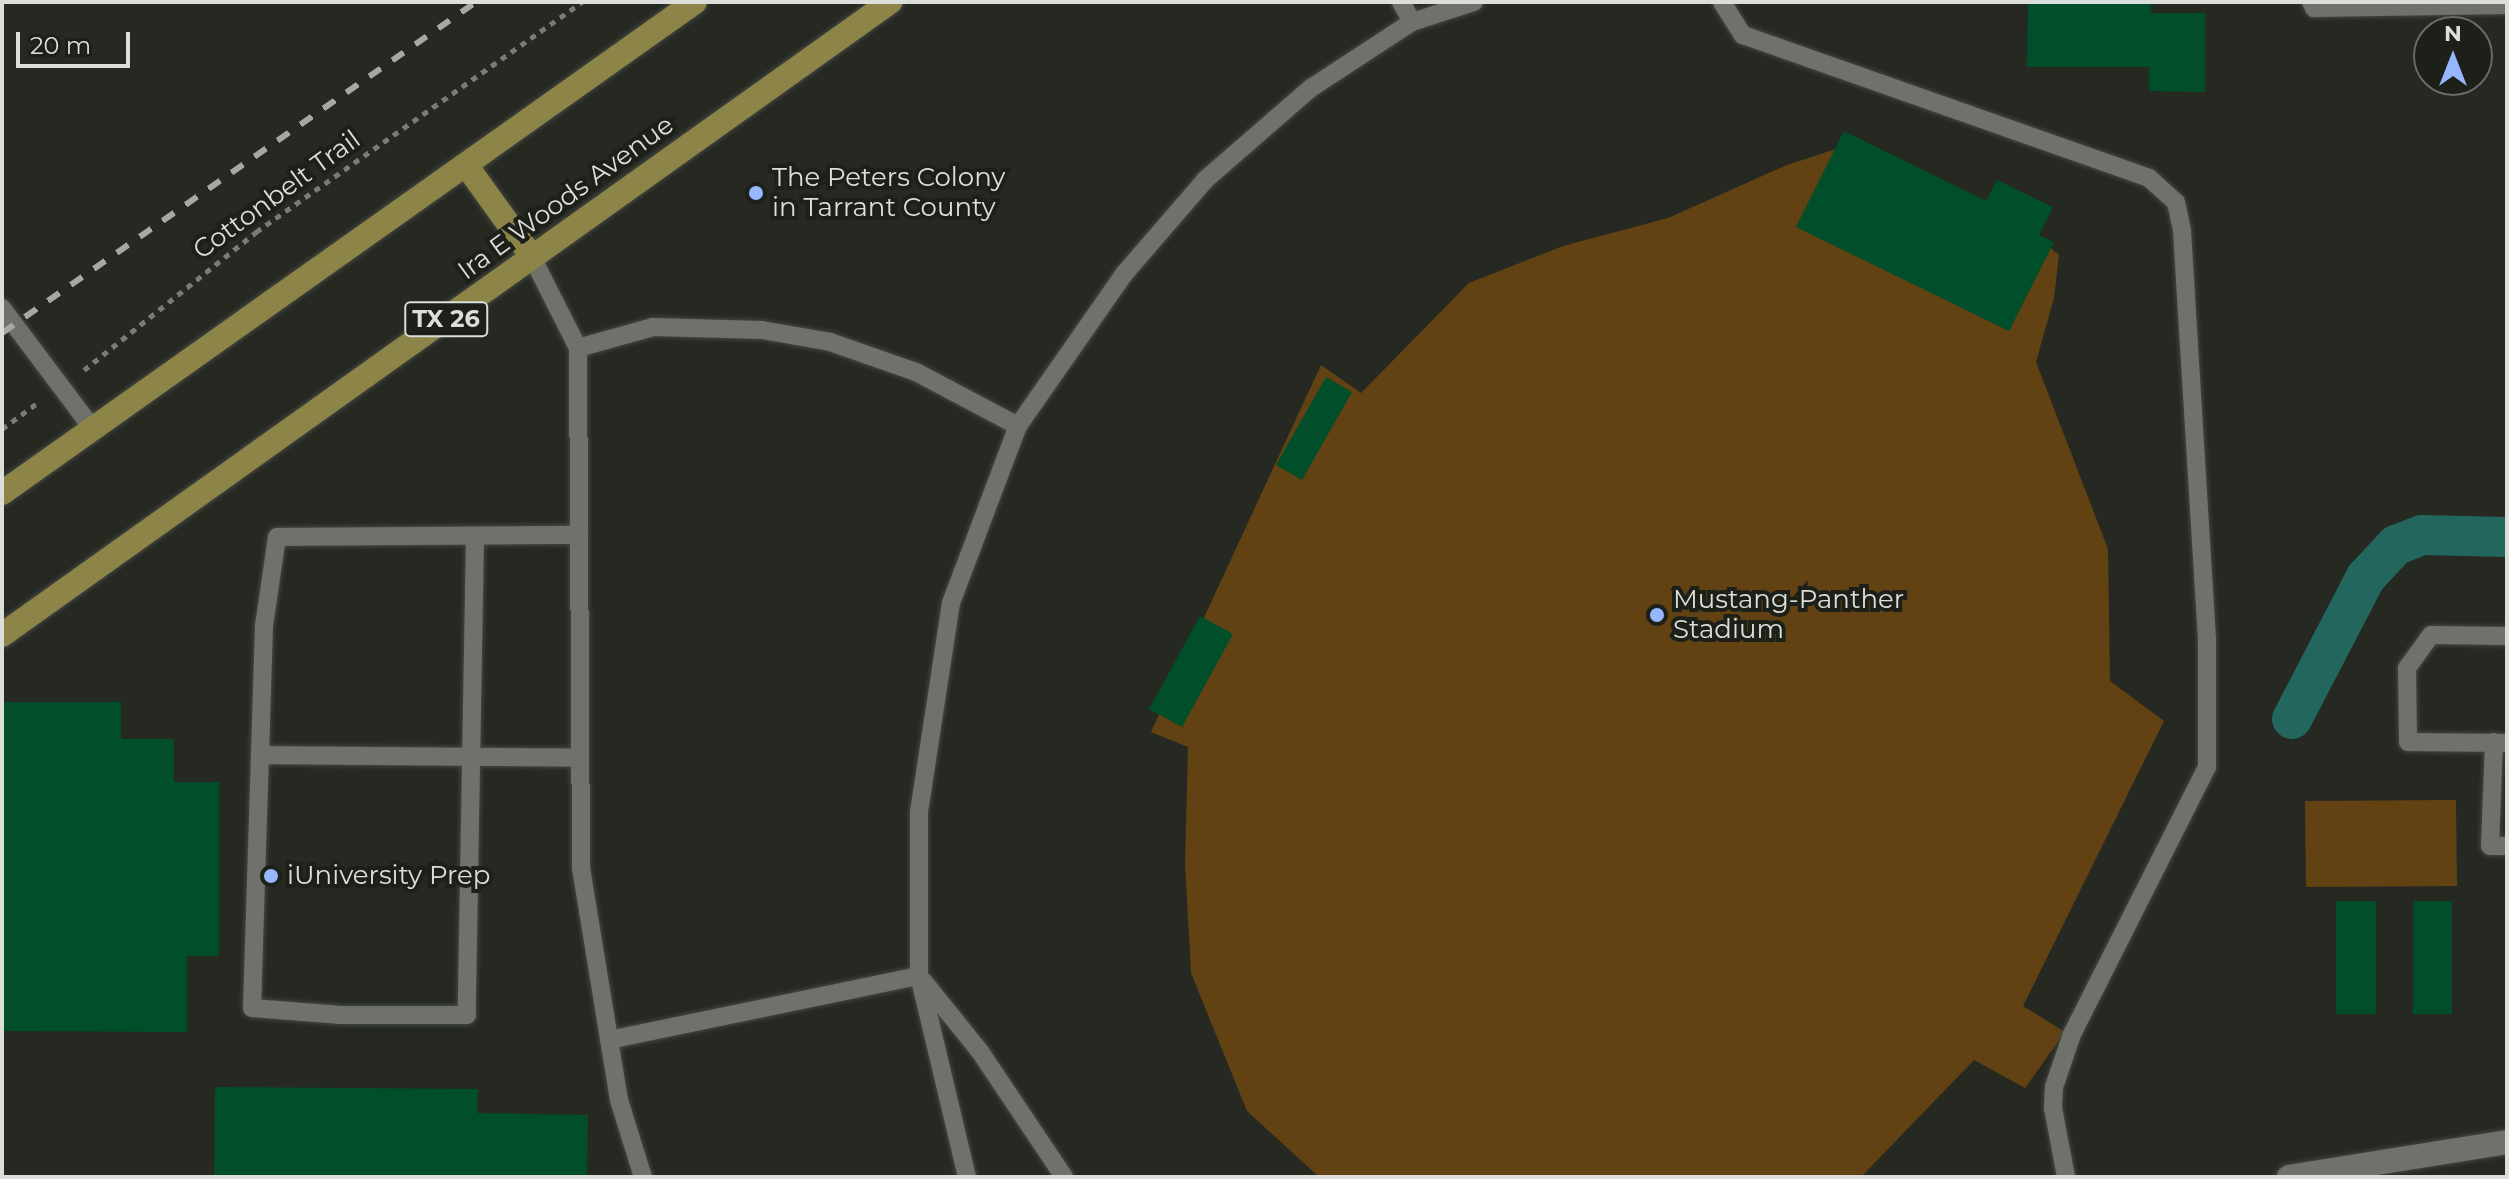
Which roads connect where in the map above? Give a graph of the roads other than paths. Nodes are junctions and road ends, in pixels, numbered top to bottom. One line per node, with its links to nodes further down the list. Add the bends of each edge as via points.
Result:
1 (695, 2): 9 (main road)
2 (890, 2): 10 (main road, Ira E Woods Avenue / TX 26)
3 (1401, 2): 8 (lane)
4 (1474, 2): 8 (lane)
5 (1722, 2): 31 (lane, via 1743,35 2149,178 2176,202 2207,639 2207,767 2068,1047 2054,1087)
6 (2311, 2): 7 (lane, via 2314,8)
7 (2507, 5)
8 (1412, 22): 13 (lane, via 1311,88 1205,180 1124,274)
9 (466, 165): 10 (main road); 14 (main road)
10 (532, 257): 12 (lane); 18 (main road, Ira E Woods Avenue / TX 26)
11 (2, 308): 14 (lane)
12 (578, 348): 13 (lane, via 653,327 762,330 830,342 916,372); 16 (lane)
13 (1018, 426): 25 (lane, via 951,603 919,812)
14 (93, 429): 15 (main road)
15 (2, 493)
16 (579, 535): 17 (lane); 23 (lane)
17 (475, 536): 21 (lane, via 277,537 264,626); 22 (lane)
18 (2, 635)
19 (2507, 636): 20 (lane, via 2431,635 2407,668 2408,742)
20 (2501, 742): 24 (lane, via 2490,846)
21 (260, 755): 22 (lane); 22 (lane, via 252,1008 341,1015 467,1015)
22 (472, 755): 23 (lane)
23 (580, 758): 26 (lane, via 581,868)
24 (2507, 846)
25 (919, 976): 26 (lane); 29 (lane); 30 (lane, via 981,1053)
26 (609, 1040): 28 (lane, via 619,1100)
27 (2507, 1142): 32 (main road)
28 (643, 1177)
29 (967, 1177)
30 (1064, 1177)
31 (2066, 1177)
32 (2289, 1177)

